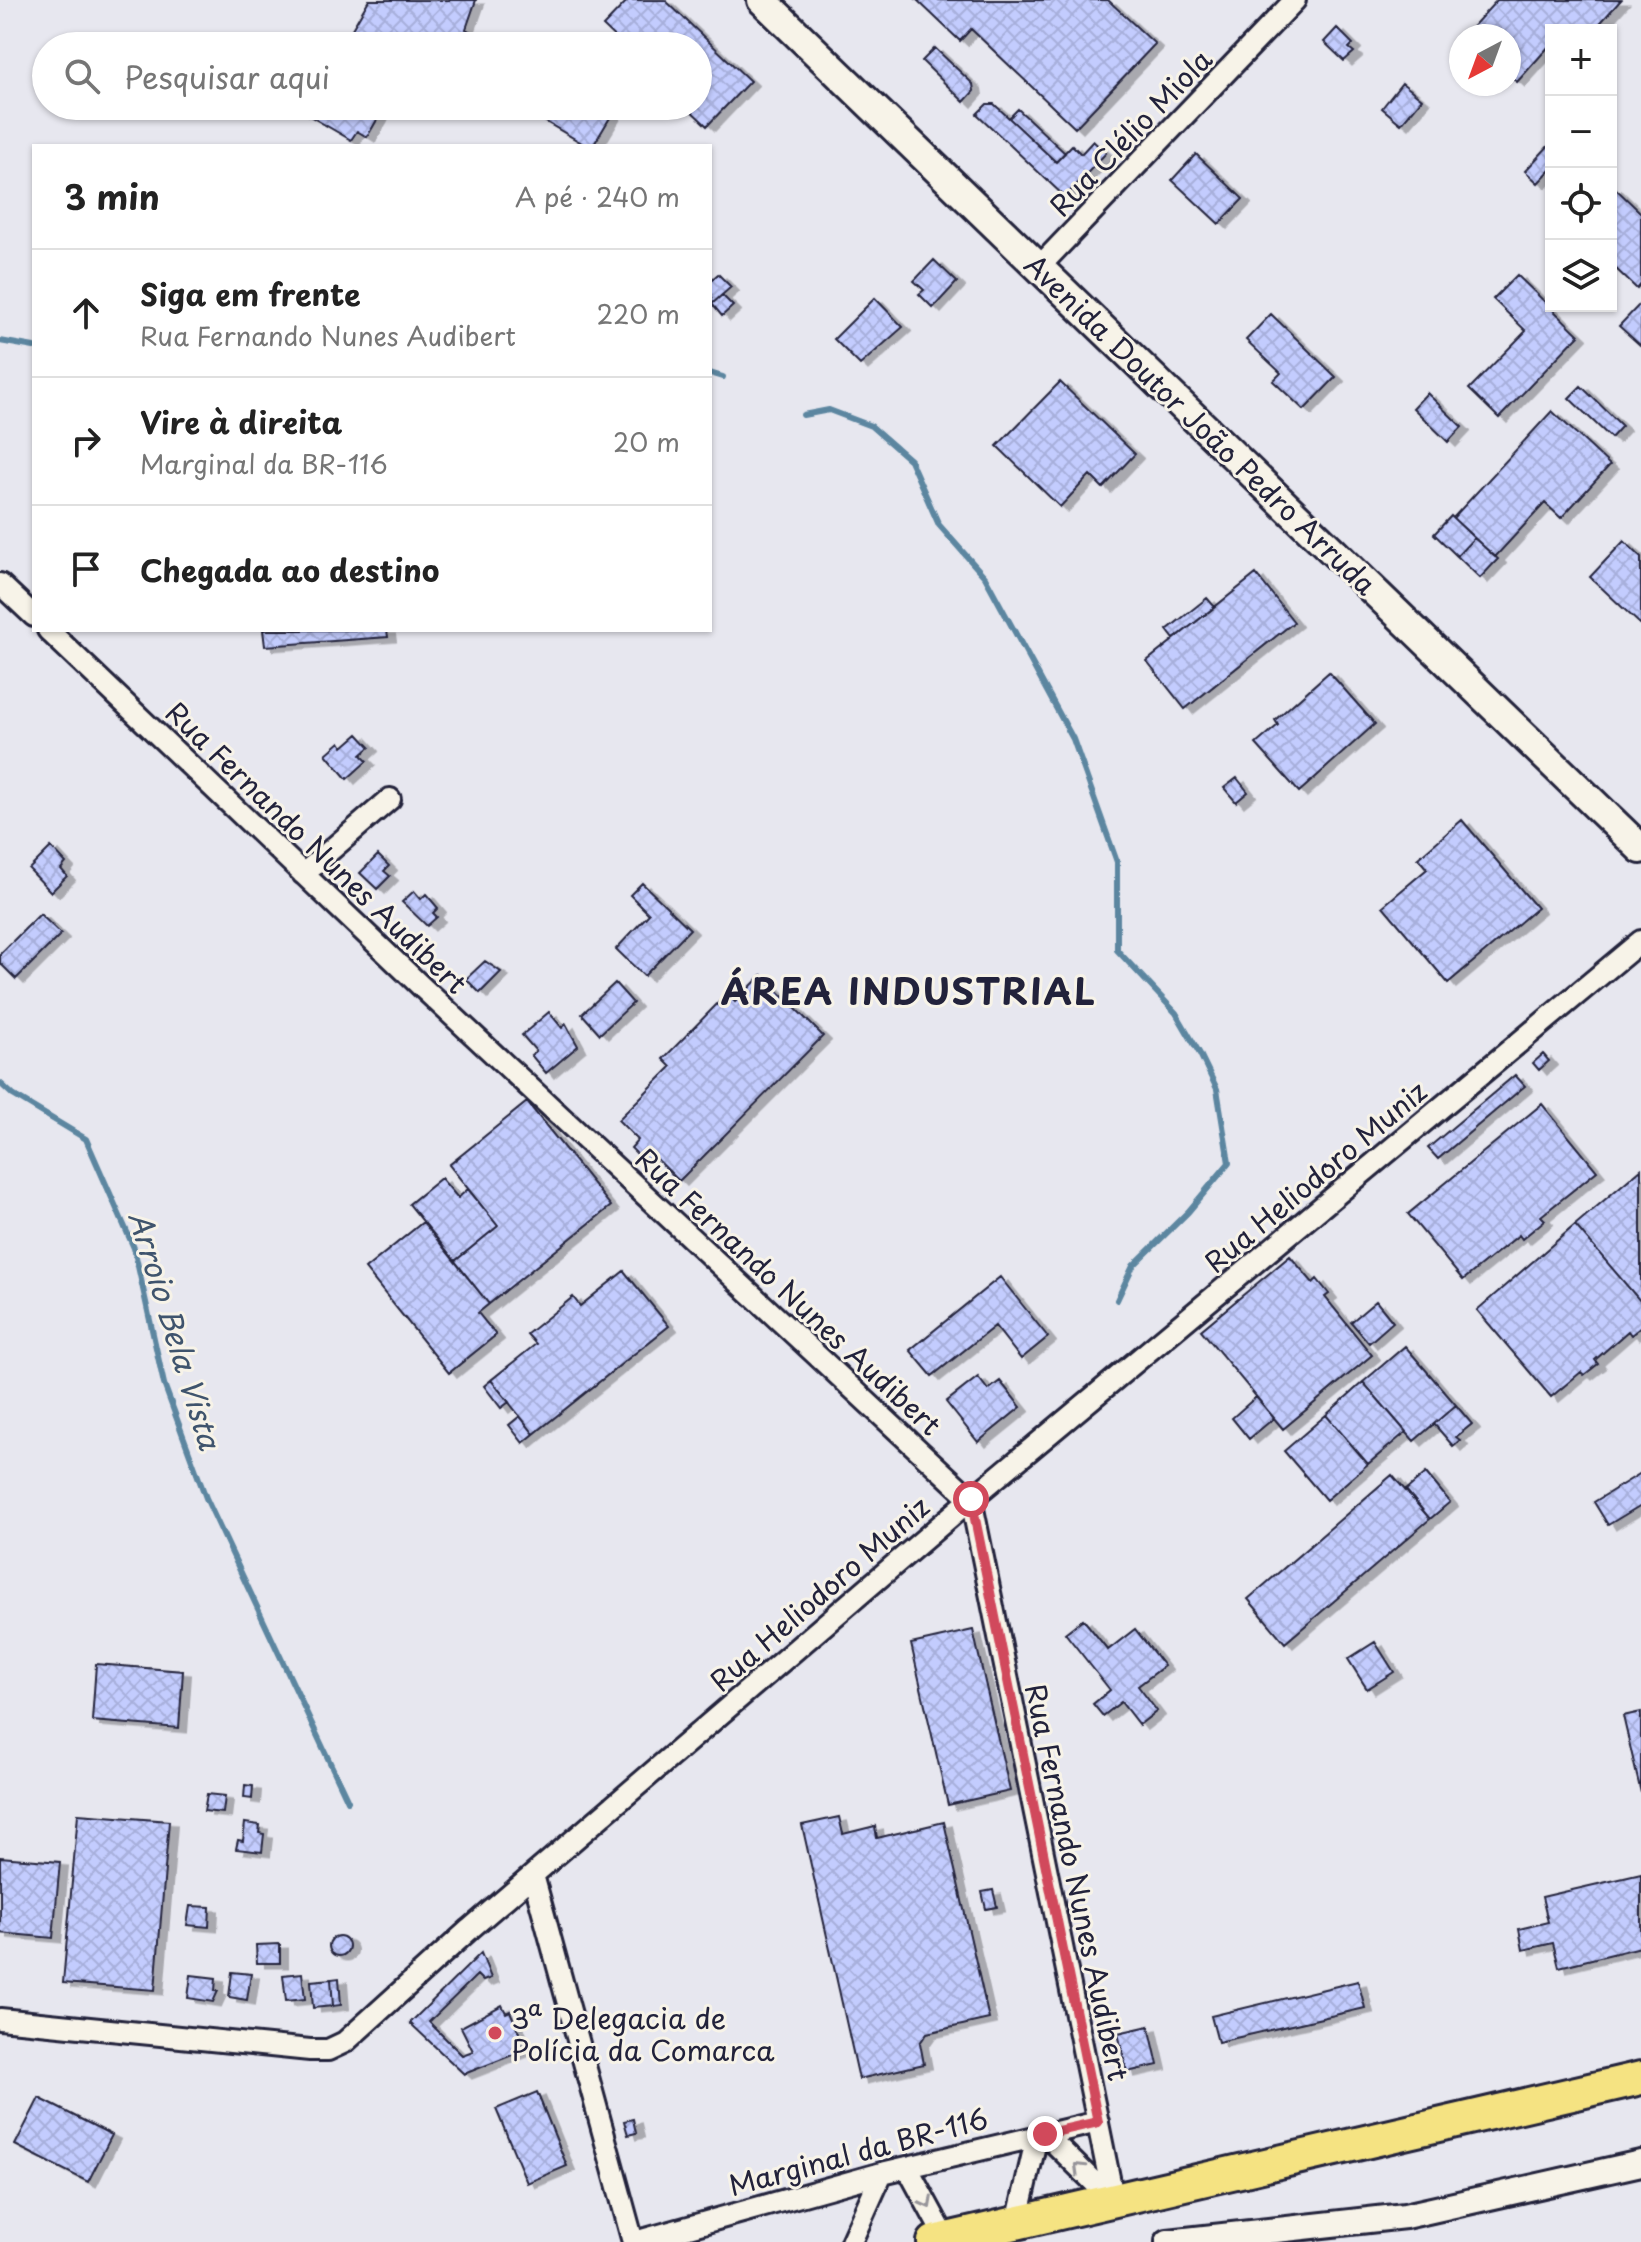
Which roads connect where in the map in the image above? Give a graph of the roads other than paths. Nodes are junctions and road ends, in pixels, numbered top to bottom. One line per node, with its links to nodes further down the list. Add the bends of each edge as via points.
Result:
1 (762, 0): 3 (main road, Avenida Doutor João Pedro Arruda)
2 (1295, 0): 3 (street, Rua Clélio Miola)
3 (1039, 267): 8 (main road, Avenida Doutor João Pedro Arruda)
4 (0, 584): 5 (street)
5 (32, 614)
6 (50, 632): 9 (street, Rua Fernando Nunes Audibert)
7 (390, 799): 9 (street)
8 (1641, 849)
9 (303, 874): 11 (street, Rua Fernando Nunes Audibert)
10 (1641, 941): 11 (street, Rua Heliodoro Muniz)
11 (971, 1499): 12 (street, Rua Heliodoro Muniz); 15 (street, Rua Fernando Nunes Audibert)
12 (533, 1875): 13 (street, Rua Heliodoro Muniz, via 363,2030 328,2050); 23 (street)
13 (0, 2019)
14 (1641, 2078): 20 (highway)
15 (1098, 2122): 16 (street, Marginal da BR-116); 20 (street, Rua Fernando Nunes Audibert)
16 (1041, 2135): 18 (street, Marginal da BR-116); 20 (street, one-way to 16); 21 (street)
17 (1641, 2163): 25 (street, via 1405,2216)
18 (907, 2167): 19 (street, Marginal da BR-116); 22 (street, one-way to 22)
19 (882, 2173): 23 (street, Marginal da BR-116); 24 (street)
20 (1114, 2202): 21 (highway)
21 (1017, 2223): 22 (highway)
22 (940, 2241)
23 (634, 2242)
24 (851, 2242)
25 (1168, 2242)

